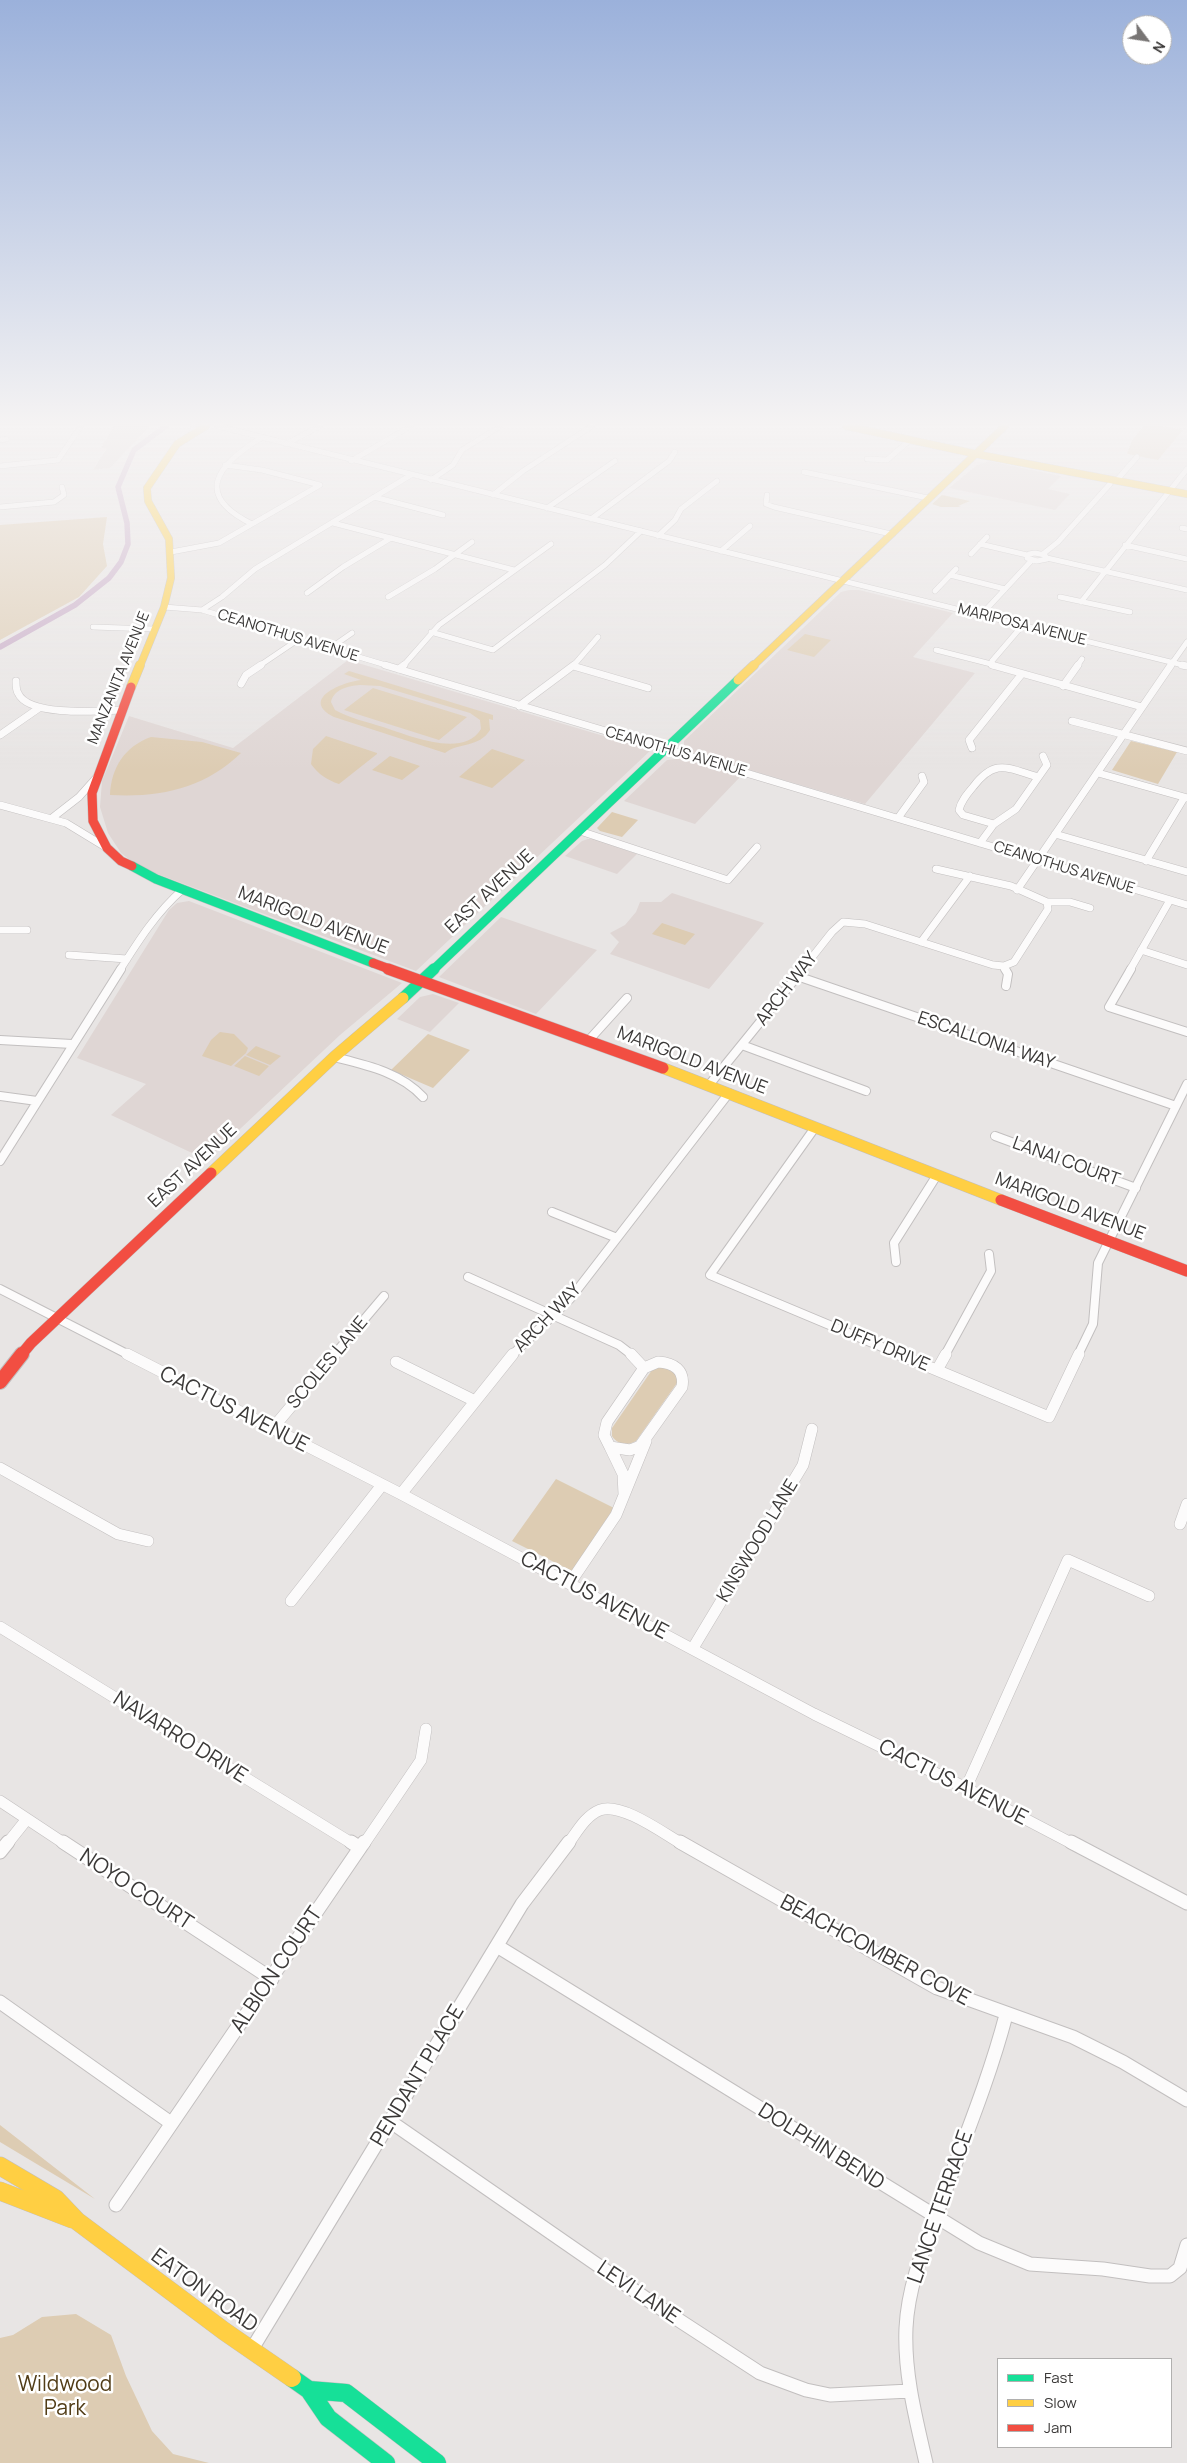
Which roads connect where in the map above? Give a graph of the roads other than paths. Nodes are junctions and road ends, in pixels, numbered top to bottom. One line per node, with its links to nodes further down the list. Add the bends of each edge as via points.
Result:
1 (168, 541): 18 (street, MANZANITA AVENUE)
2 (223, 541): 18 (street)
3 (302, 541): 38 (street, via 255,569 232,590)
4 (387, 541): 33 (street)
5 (404, 541): 19 (street)
6 (628, 541): 44 (street, via 605,564 494,650)
7 (679, 541): 17 (street, MARIPOSA AVENUE)
8 (733, 541): 17 (street)
9 (884, 541): 29 (street, EAST AVENUE)
10 (983, 541): 15 (street)
11 (1059, 541): 22 (street)
12 (1128, 541): 16 (street)
13 (472, 542): 19 (street)
14 (551, 544): 26 (street)
15 (980, 544): 20 (street); 21 (street)
16 (1125, 545): 23 (street); 27 (street)
17 (721, 551): 29 (street, MARIPOSA AVENUE)
18 (171, 552): 37 (street, MANZANITA AVENUE, via 171,578)
19 (456, 554): 26 (street); 34 (street)
20 (971, 554)
21 (1027, 555): 22 (street); 24 (street)
22 (1045, 556): 24 (street, via 1041,561); 27 (street)
23 (1187, 559)
24 (1032, 560): 30 (street)
25 (956, 568): 28 (street)
26 (514, 570): 44 (street)
27 (1105, 572): 31 (street); 36 (street)
28 (950, 576): 30 (street); 32 (street)
29 (843, 581): 40 (street, MARIPOSA AVENUE); 70 (street, EAST AVENUE)
30 (1006, 589): 40 (street)
31 (1187, 590)
32 (935, 591)
33 (307, 593)
34 (388, 597)
35 (1060, 597): 36 (street)
36 (1081, 602): 39 (street)
37 (164, 607): 38 (street, CEANOTHUS AVENUE); 43 (street, MANZANITA AVENUE)
38 (202, 610): 47 (street, CEANOTHUS AVENUE)
39 (1130, 612)
40 (982, 615): 41 (street, MARIPOSA AVENUE)
41 (1022, 626): 52 (street, MARIPOSA AVENUE); 53 (street)
42 (93, 627): 43 (street)
43 (153, 629): 65 (street, MANZANITA AVENUE)
44 (431, 632): 56 (street, via 416,655)
45 (352, 633): 49 (street)
46 (598, 637): 54 (street, via 591,649)
47 (299, 639): 49 (street, CEANOTHUS AVENUE); 59 (street, via 246,675)
48 (1187, 642): 52 (street)
49 (329, 648): 56 (street, CEANOTHUS AVENUE)
50 (936, 650): 53 (street)
51 (1082, 659): 60 (street)
52 (1173, 663): 55 (street, MARIPOSA AVENUE); 63 (street)
53 (991, 664): 57 (street, via 999,670)
54 (573, 666): 61 (street); 62 (street)
55 (1187, 666)
56 (399, 669): 62 (street, CEANOTHUS AVENUE)
57 (1021, 676): 60 (street); 69 (street, via 969,740)
58 (16, 681): 64 (street, via 14,690 17,695)
59 (241, 684)
60 (1063, 686): 63 (street)
61 (648, 688)
62 (519, 706): 70 (street, CEANOTHUS AVENUE)
63 (1142, 707): 67 (street)
64 (39, 708): 65 (street); 68 (street)
65 (122, 710): 75 (street, MANZANITA AVENUE)
66 (1072, 720): 67 (street)
67 (1123, 734): 71 (street); 73 (street)
68 (0, 736)
69 (972, 748)
70 (666, 749): 80 (street, CEANOTHUS AVENUE); 82 (street, EAST AVENUE)
71 (1187, 751)
72 (1043, 756): 76 (street, via 1046,764)
73 (1098, 773): 77 (street); 83 (street)
74 (922, 776): 80 (street, via 924,782)
75 (97, 777): 79 (street, via 79,797); 86 (street, MANZANITA AVENUE, via 92,793 93,821)
76 (1038, 777): 81 (street, via 1016,809); 81 (street, via 999,767 985,771 959,810 963,815)
77 (1186, 798): 88 (street)
78 (0, 805): 79 (street)
79 (52, 818): 86 (street, via 94,838)
80 (898, 818): 84 (street, CEANOTHUS AVENUE)
81 (994, 824): 84 (street)
82 (580, 831): 85 (street, via 728,880); 108 (street, EAST AVENUE)
83 (1055, 834): 87 (street); 88 (street)
84 (980, 843): 87 (street, CEANOTHUS AVENUE)
85 (757, 847)
86 (107, 848): 92 (street, MARIGOLD AVENUE, via 137,871)
87 (1037, 860): 93 (street); 94 (street, CEANOTHUS AVENUE)
88 (1146, 860): 90 (street)
89 (936, 869): 91 (street)
90 (1187, 872)
91 (970, 876): 93 (street); 101 (street)
92 (183, 889): 104 (street, via 163,907); 108 (street, MARIGOLD AVENUE)
93 (1017, 890): 95 (street)
94 (1170, 900): 96 (street, CEANOTHUS AVENUE); 102 (street)
95 (1047, 902): 97 (street, via 1070,902); 106 (street, via 1048,910 1014,962)
96 (1187, 905)
97 (1090, 908)
98 (850, 921): 101 (street); 107 (street, ARCH WAY, via 838,925)
99 (0, 930): 100 (street)
100 (27, 930)
101 (921, 942): 106 (street, via 993,966)
102 (1141, 950): 105 (street); 111 (street, via 1109,1006)
103 (69, 955): 104 (street)
104 (127, 959): 114 (street)
105 (1187, 965)
106 (1004, 966): 109 (street, via 1008,979)
107 (797, 976): 115 (street, ARCH WAY); 124 (street, ESCALLONIA WAY)
108 (421, 981): 113 (street, MARIGOLD AVENUE); 116 (street, EAST AVENUE)
109 (1006, 986)
110 (627, 998): 113 (street)
111 (1187, 1032)
112 (0, 1040): 114 (street)
113 (588, 1040): 118 (street, MARIGOLD AVENUE)
114 (72, 1044): 123 (street)
115 (742, 1045): 118 (street, ARCH WAY); 119 (street)
116 (334, 1057): 122 (street, via 385,1073 409,1084); 140 (street, EAST AVENUE)
117 (1187, 1084): 124 (street)
118 (708, 1085): 120 (street, MARIGOLD AVENUE)
119 (866, 1091)
120 (729, 1093): 125 (street, MARIGOLD AVENUE); 131 (street, ARCH WAY)
121 (0, 1096): 123 (street)
122 (423, 1097)
123 (37, 1101): 127 (street)
124 (1176, 1106): 129 (street)
125 (814, 1129): 128 (street, MARIGOLD AVENUE); 143 (street, DUFFY DRIVE, via 710,1276)
126 (995, 1136): 129 (street, LANAI COURT)
127 (0, 1161)
128 (937, 1175): 132 (street, MARIGOLD AVENUE); 134 (street, via 894,1243)
129 (1136, 1188): 132 (street)
130 (552, 1212): 131 (street)
131 (617, 1238): 139 (street, ARCH WAY)
132 (1108, 1241): 135 (street, MARIGOLD AVENUE); 143 (street, DUFFY DRIVE, via 1098,1263 1093,1324 1049,1418)
133 (989, 1254): 143 (street, via 991,1271)
134 (896, 1262)
135 (1187, 1271)
136 (468, 1277): 139 (street)
137 (0, 1289): 140 (street, CACTUS AVENUE)
138 (384, 1296): 146 (street, SCOLES LANE)
139 (553, 1315): 142 (street, via 628,1350); 145 (street, ARCH WAY, via 532,1332)
140 (56, 1319): 144 (street, EAST AVENUE, via 31,1343); 146 (street, CACTUS AVENUE)
141 (396, 1362): 145 (street)
142 (644, 1368): 148 (street, via 666,1362 679,1369 684,1380); 149 (street, via 603,1430)
143 (937, 1370)
144 (0, 1382)
145 (476, 1400): 152 (street, ARCH WAY)
146 (272, 1429): 151 (street, CACTUS AVENUE)
147 (812, 1429): 161 (street, KINSWOOD LANE, via 803,1465)
148 (647, 1439): 149 (street, via 630,1450); 153 (street)
149 (610, 1447): 153 (street, via 623,1474)
150 (0, 1468): 156 (street, via 118,1534)
151 (382, 1485): 152 (street, CACTUS AVENUE); 159 (street)
152 (401, 1494): 157 (street, CACTUS AVENUE)
153 (624, 1499): 157 (street)
154 (1187, 1504): 155 (street)
155 (1180, 1524)
156 (148, 1541)
157 (570, 1583): 161 (street, CACTUS AVENUE)
158 (1149, 1596): 163 (street, via 1068,1560)
159 (291, 1601)
160 (0, 1627): 167 (street, NAVARRO DRIVE)
161 (693, 1648): 163 (street, CACTUS AVENUE, via 814,1714)
162 (426, 1730): 167 (street, ALBION COURT, via 421,1760)
163 (966, 1788): 169 (street, CACTUS AVENUE)
164 (0, 1801): 166 (street, NOYO COURT)
165 (595, 1811): 170 (street, PENDANT PLACE, via 539,1880); 173 (street, BEACHCOMBER COVE, via 614,1808 631,1815 937,1988 968,2003)
166 (27, 1820): 168 (street); 171 (street, NOYO COURT)
167 (360, 1848): 171 (street, ALBION COURT)
168 (0, 1852)
169 (1187, 1903)
170 (497, 1946): 175 (street, PENDANT PLACE); 180 (street, DOLPHIN BEND)
171 (272, 1979): 176 (street, ALBION COURT)
172 (0, 2002): 176 (street)
173 (1006, 2015): 174 (street, BEACHCOMBER COVE, via 1082,2041); 180 (street, LANCE TERRACE, via 996,2054)
174 (1187, 2100)
175 (391, 2122): 183 (street, PENDANT PLACE); 185 (street, LEVI LANE, via 651,2302 760,2373 806,2390 830,2394)
176 (171, 2124): 179 (street, ALBION COURT)
177 (0, 2166): 181 (street, EATON ROAD, via 56,2199)
178 (0, 2191): 181 (street, EATON ROAD)
179 (116, 2205)
180 (936, 2218): 182 (street, DOLPHIN BEND, via 979,2243 1030,2264 1170,2276 1180,2268); 185 (street, LANCE TERRACE, via 910,2296 906,2330)
181 (77, 2221): 183 (street, EATON ROAD)
182 (1187, 2245)
183 (252, 2349): 184 (street, EATON ROAD)
184 (309, 2390): 186 (street, EATON ROAD, via 328,2418); 187 (street, via 346,2393)
185 (910, 2391): 188 (street, LANCE TERRACE)
186 (386, 2463)
187 (437, 2463)
188 (926, 2463)

